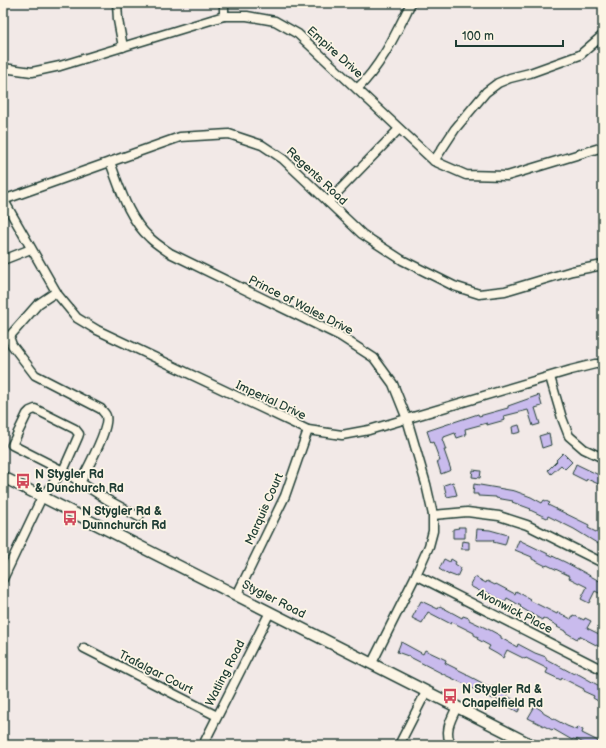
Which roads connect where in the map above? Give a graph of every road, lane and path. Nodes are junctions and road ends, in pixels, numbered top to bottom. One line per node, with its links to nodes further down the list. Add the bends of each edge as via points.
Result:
1 (118, 3): 6 (street)
2 (224, 3): 4 (street)
3 (411, 3): 8 (street, via 386,52 368,79)
4 (224, 16): 6 (street, Empire Drive); 8 (street, Empire Drive, via 247,16 275,22 298,34)
5 (603, 35): 11 (street, via 580,55 498,83 486,92)
6 (123, 47): 7 (street, Empire Drive, via 32,72)
7 (3, 68)
8 (357, 89): 9 (street, Empire Drive)
9 (399, 129): 11 (street, Empire Drive); 14 (street)
10 (603, 147): 11 (street, Empire Drive, via 507,176 466,175)
11 (434, 161)
12 (110, 162): 13 (street, Regents Road); 14 (street, Regents Road, via 180,137 229,134 262,145 282,159); 21 (street, Prince of Wales Drive, via 132,217 150,238 170,253 340,336 374,358 393,384)
13 (3, 199): 15 (street, Imperial Drive)
14 (328, 202): 17 (street, Regents Road, via 362,234 402,260 454,286 479,294 505,291 572,271)
15 (31, 249): 16 (street); 18 (street, Imperial Drive)
16 (3, 260)
17 (603, 265)
18 (56, 292): 22 (street, Imperial Drive, via 77,318 97,330); 26 (street, via 38,304 9,337 12,345 35,375 101,409 106,416 107,425 102,438)
19 (603, 364): 20 (street, Imperial Drive)
20 (550, 376): 21 (street, Imperial Drive); 23 (street, via 570,436 584,449)
21 (406, 418): 22 (street, Imperial Drive, via 342,435); 28 (street, Prince of Wales Drive)
22 (308, 430): 33 (street, Marquis Court, via 285,496)
23 (603, 458)
24 (63, 471): 24 (street, via 12,445 30,411 35,409 78,432); 26 (street); 27 (street)
25 (3, 478): 27 (main road, Stygler Road)
26 (80, 483): 29 (street)
27 (42, 497): 32 (street); 33 (main road, Stygler Road)
28 (433, 515): 30 (street, via 467,512 499,516 527,525); 31 (street, Prince of Wales Drive, via 433,531)
29 (139, 517)
30 (603, 563)
31 (416, 575): 36 (street, Prince of Wales Drive); 37 (street, Avonwick Place)
32 (3, 579)
33 (237, 595): 34 (main road, Stygler Road)
34 (270, 612): 36 (main road, Stygler Road); 40 (street, Watling Road)
35 (84, 648): 40 (street, Trafalgar Court)
36 (372, 663): 38 (main road, Stygler Road)
37 (603, 670)
38 (426, 692): 39 (main road, Stygler Road); 42 (street)
39 (457, 707): 43 (street, via 448,730); 44 (main road, Stygler Road)
40 (217, 716): 41 (street, Watling Road)
41 (203, 745)
42 (400, 745)
43 (452, 745)
44 (531, 745)

